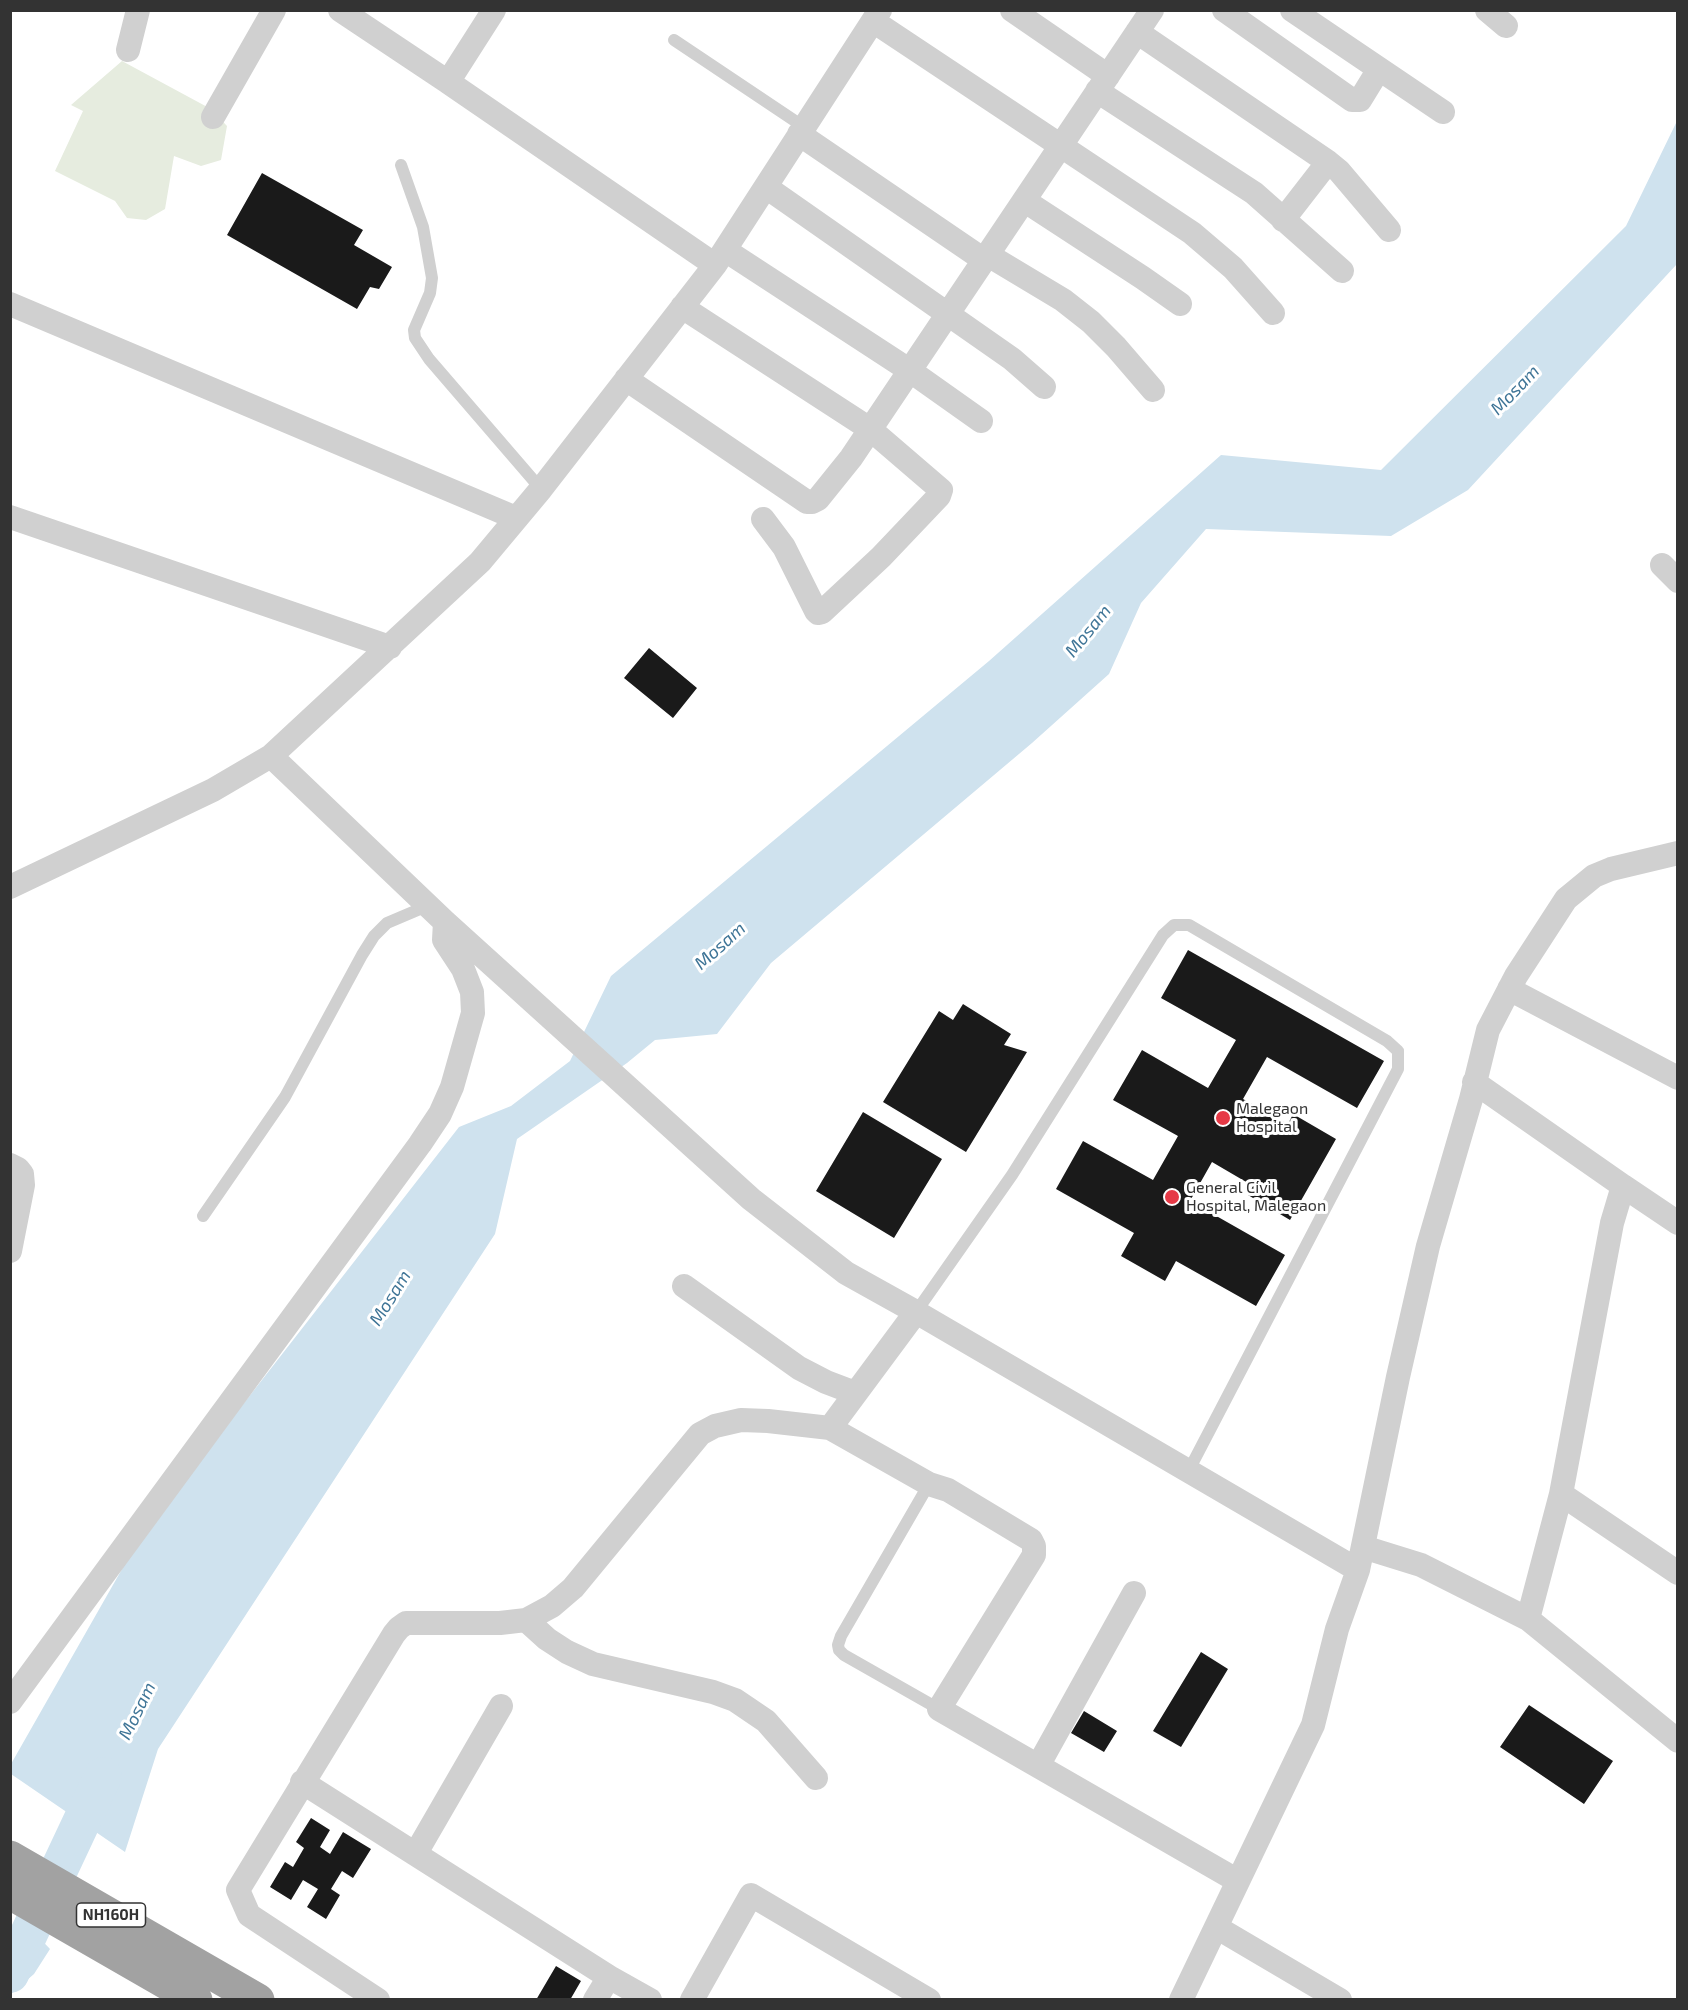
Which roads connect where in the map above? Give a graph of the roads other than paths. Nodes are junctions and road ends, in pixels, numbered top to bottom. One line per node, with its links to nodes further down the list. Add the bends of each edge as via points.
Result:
1 (138, 10): 14 (street)
2 (274, 10): 19 (street)
3 (340, 10): 16 (street)
4 (494, 10): 16 (street)
5 (1012, 10): 17 (street)
6 (1224, 10): 15 (street, via 1352,100 1360,99)
7 (1292, 10): 10 (street)
8 (1486, 10): 12 (street)
9 (877, 16): 20 (street); 21 (street)
10 (1318, 17): 15 (street)
11 (1140, 19): 17 (street); 22 (street)
12 (1506, 26)
13 (674, 40): 20 (lane)
14 (128, 50)
15 (1379, 69): 18 (street)
16 (448, 82): 28 (street)
17 (1102, 83): 21 (street); 26 (street, via 1254,193)
18 (1443, 111)
19 (213, 117)
20 (802, 131): 24 (street); 29 (street)
21 (1061, 144): 25 (street); 34 (street, via 1200,239 1233,268)
22 (1328, 162): 26 (street); 27 (street)
23 (401, 165): 42 (lane, via 423,227 432,278 414,330 416,338)
24 (766, 186): 28 (street); 35 (street)
25 (1025, 201): 29 (street); 32 (street)
26 (1283, 219): 30 (street)
27 (1389, 230)
28 (720, 258): 33 (street); 36 (street)
29 (986, 258): 35 (street); 39 (street, via 1063,300 1091,322)
30 (1342, 271)
31 (10, 303): 44 (street)
32 (1180, 304)
33 (682, 307): 37 (street); 41 (street)
34 (1273, 313)
35 (947, 314): 36 (street); 38 (street, via 1012,359)
36 (909, 370): 40 (street); 41 (street)
37 (626, 379): 41 (street, via 807,502 818,499); 42 (street)
38 (1044, 387)
39 (1153, 390)
40 (981, 421)
41 (870, 429): 45 (street, via 941,490 880,557 822,612 816,611 784,547)
42 (541, 489): 44 (street)
43 (10, 517): 46 (street)
44 (516, 518): 46 (street, via 480,562)
45 (763, 519)
46 (390, 647): 47 (street)
47 (271, 756): 49 (street, via 213,790); 50 (street)
48 (1671, 861): 52 (street, via 1611,869 1583,884 1566,899)
49 (10, 887)
50 (427, 906): 51 (street); 57 (lane, via 387,923 374,936 285,1098)
51 (445, 922): 61 (street, via 751,1199 846,1273); 72 (street, via 444,940 463,969 472,992 473,1013 452,1087 440,1114)
52 (1509, 989): 53 (street); 54 (street, via 1488,1030)
53 (1677, 1078)
54 (1474, 1082): 56 (street); 67 (street, via 1428,1246)
55 (10, 1165): 59 (street, via 22,1174 23,1185)
56 (1623, 1186): 58 (street); 66 (street, via 1612,1223)
57 (203, 1216)
58 (1677, 1223)
59 (10, 1251)
60 (684, 1286): 62 (street, via 799,1368)
61 (916, 1312): 62 (street); 64 (street); 64 (lane, via 1012,1175 1163,935 1174,925 1199,931 1387,1041 1398,1051 1398,1068)
62 (855, 1393): 63 (street)
63 (830, 1428): 65 (street); 71 (street, via 741,1420 700,1434 573,1588 552,1606)
64 (1188, 1472): 67 (street)
65 (929, 1484): 74 (lane, via 838,1645 844,1655); 74 (street, via 948,1490 1031,1540 1034,1546 1034,1555)
66 (1561, 1494): 68 (street); 70 (street)
67 (1360, 1558): 70 (street, via 1421,1565); 81 (street, via 1337,1629 1314,1725)
68 (1677, 1573)
69 (1134, 1593): 76 (street)
70 (1528, 1619): 75 (street)
71 (526, 1620): 77 (street, via 567,1652 593,1664 735,1700 766,1721); 78 (street, via 406,1623 399,1628)
72 (10, 1702)
73 (501, 1706): 79 (street)
74 (939, 1709): 76 (street)
75 (1677, 1741)
76 (1038, 1766): 81 (street)
77 (816, 1778)
78 (302, 1782): 79 (street); 87 (street, via 238,1890 249,1915)
79 (416, 1853): 84 (street)
80 (10, 1857): 85 (highway, NH160H)
81 (1238, 1881): 83 (street)
82 (10, 1893): 85 (highway, NH160H)
83 (1216, 1927): 92 (street); 93 (street)
84 (609, 1977): 88 (street); 89 (street)
85 (204, 1986): 86 (highway, NH160H)
86 (258, 2000)
87 (378, 2000)
88 (594, 2000)
89 (650, 2000)
90 (692, 2000): 91 (street, via 751,1895)
91 (929, 2000)
92 (1181, 2000)
93 (1340, 2000)

